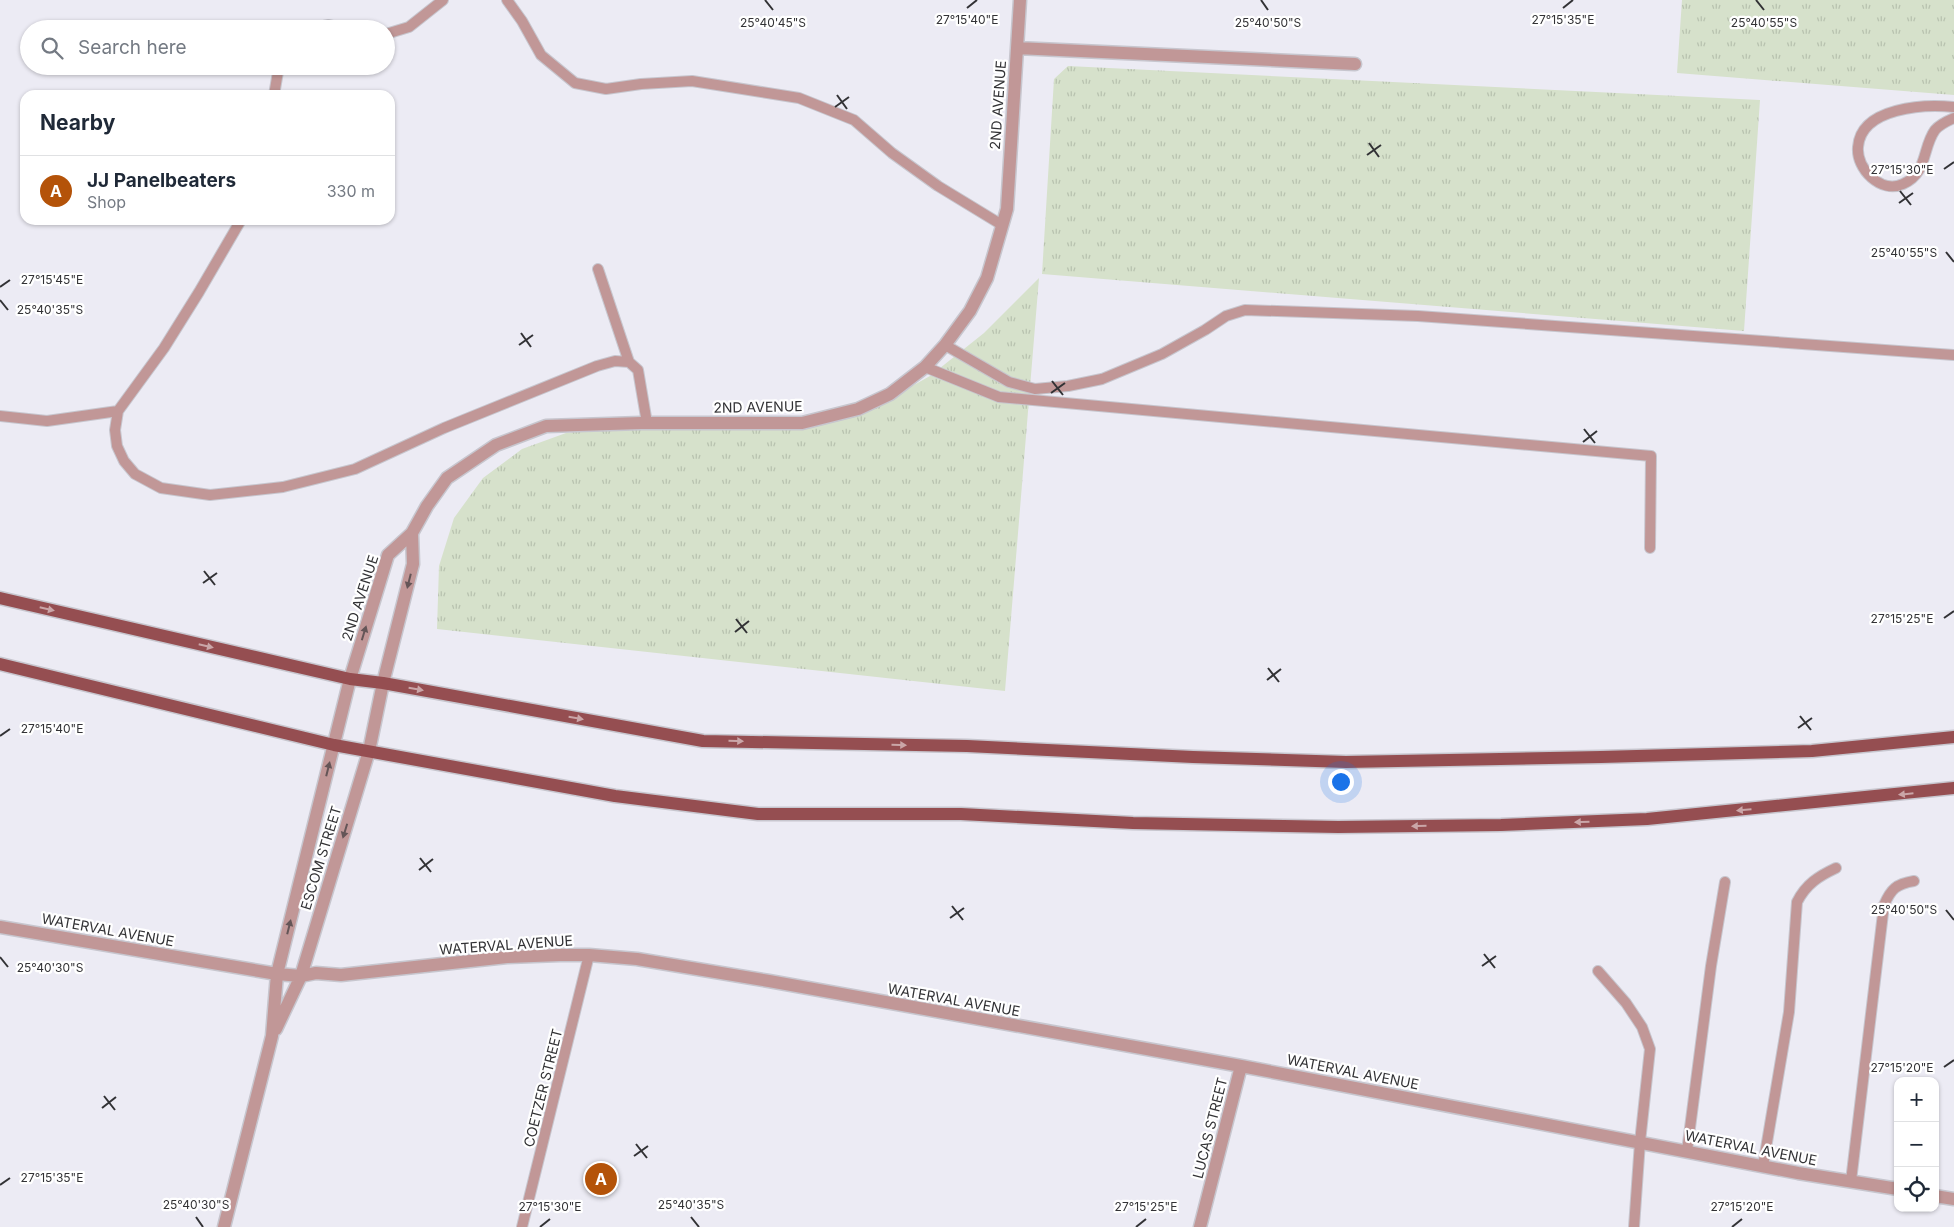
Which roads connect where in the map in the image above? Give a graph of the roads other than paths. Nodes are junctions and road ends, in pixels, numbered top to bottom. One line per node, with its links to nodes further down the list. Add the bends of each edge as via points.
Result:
1 (443, 0): 4 (lane, via 409,27)
2 (507, 0): 12 (lane, via 541,55 575,83 606,89 692,81 799,98 854,120 938,186)
3 (1020, 0): 5 (street, 2ND AVENUE)
4 (395, 31)
5 (1017, 48): 6 (street); 12 (street, 2ND AVENUE, via 1007,210)
6 (1355, 64)
7 (277, 75): 8 (lane)
8 (275, 90)
9 (1954, 107): 10 (lane, via 1911,108 1881,117 1861,135 1859,161 1876,182 1902,185 1914,177 1922,165 1936,130)
10 (1954, 118)
11 (238, 225): 18 (lane, via 164,348)
12 (1002, 225): 14 (street, 2ND AVENUE, via 987,278 970,311)
13 (598, 269): 16 (lane)
14 (945, 346): 15 (lane, via 1008,382 1035,389 1102,380 1162,354 1226,316 1245,310 1418,316); 17 (street, 2ND AVENUE)
15 (1954, 355)
16 (630, 362): 18 (lane, via 615,361 597,366 444,428 355,469 283,487 210,494 161,488 135,474 124,461 118,446 115,430); 20 (lane, via 638,370)
17 (925, 368): 20 (street, 2ND AVENUE, via 890,394 858,409 802,423); 22 (lane, via 999,397 1651,456)
18 (118, 411): 19 (lane, via 47,421)
19 (0, 416)
20 (647, 423): 21 (street, 2ND AVENUE, via 546,426 496,445 447,478)
21 (412, 533): 25 (street, 2ND AVENUE, one-way to 21, via 388,555); 26 (street, one-way to 26, via 413,564)
22 (1650, 548)
23 (0, 598): 25 (main road, one-way to 25)
24 (0, 664): 28 (main road)
25 (350, 680): 26 (main road); 28 (street, ESCOM STREET)
26 (383, 683): 27 (main road, one-way to 27, via 703,741 967,746 1346,762 1812,750); 29 (street, ESCOM STREET)
27 (1954, 737)
28 (334, 745): 29 (main road); 37 (street, ESCOM STREET, one-way to 28)
29 (369, 750): 30 (main road, one-way to 29, via 1608,821 1338,827 1133,823 961,814 758,814 615,796); 38 (street, ESCOM STREET, one-way to 38)
30 (1954, 788)
31 (1836, 868): 43 (lane, via 1811,883 1797,902 1789,1012)
32 (1914, 881): 44 (lane, via 1894,887 1884,905)
33 (1726, 882): 42 (lane, via 1711,966)
34 (0, 927): 37 (street, WATERVAL AVENUE)
35 (589, 955): 38 (street, WATERVAL AVENUE, via 507,958); 40 (street, WATERVAL AVENUE, via 637,959 769,981); 49 (lane, COETZER STREET)
36 (1598, 971): 41 (lane, via 1626,1003 1642,1027 1650,1049)
37 (277, 974): 38 (street, WATERVAL AVENUE); 39 (street, ESCOM STREET)
38 (301, 976): 39 (street, ESCOM STREET)
39 (272, 1036): 48 (street, ESCOM STREET)
40 (1241, 1066): 41 (street, WATERVAL AVENUE); 50 (street, LUCAS STREET)
41 (1640, 1142): 42 (street, WATERVAL AVENUE); 51 (lane)
42 (1687, 1151): 43 (street, WATERVAL AVENUE)
43 (1763, 1166): 44 (street, WATERVAL AVENUE)
44 (1851, 1181): 45 (street, WATERVAL AVENUE)
45 (1894, 1188)
46 (1939, 1197): 47 (street)
47 (1954, 1199)
48 (224, 1227)
49 (522, 1227)
50 (1200, 1227)
51 (1634, 1227)

